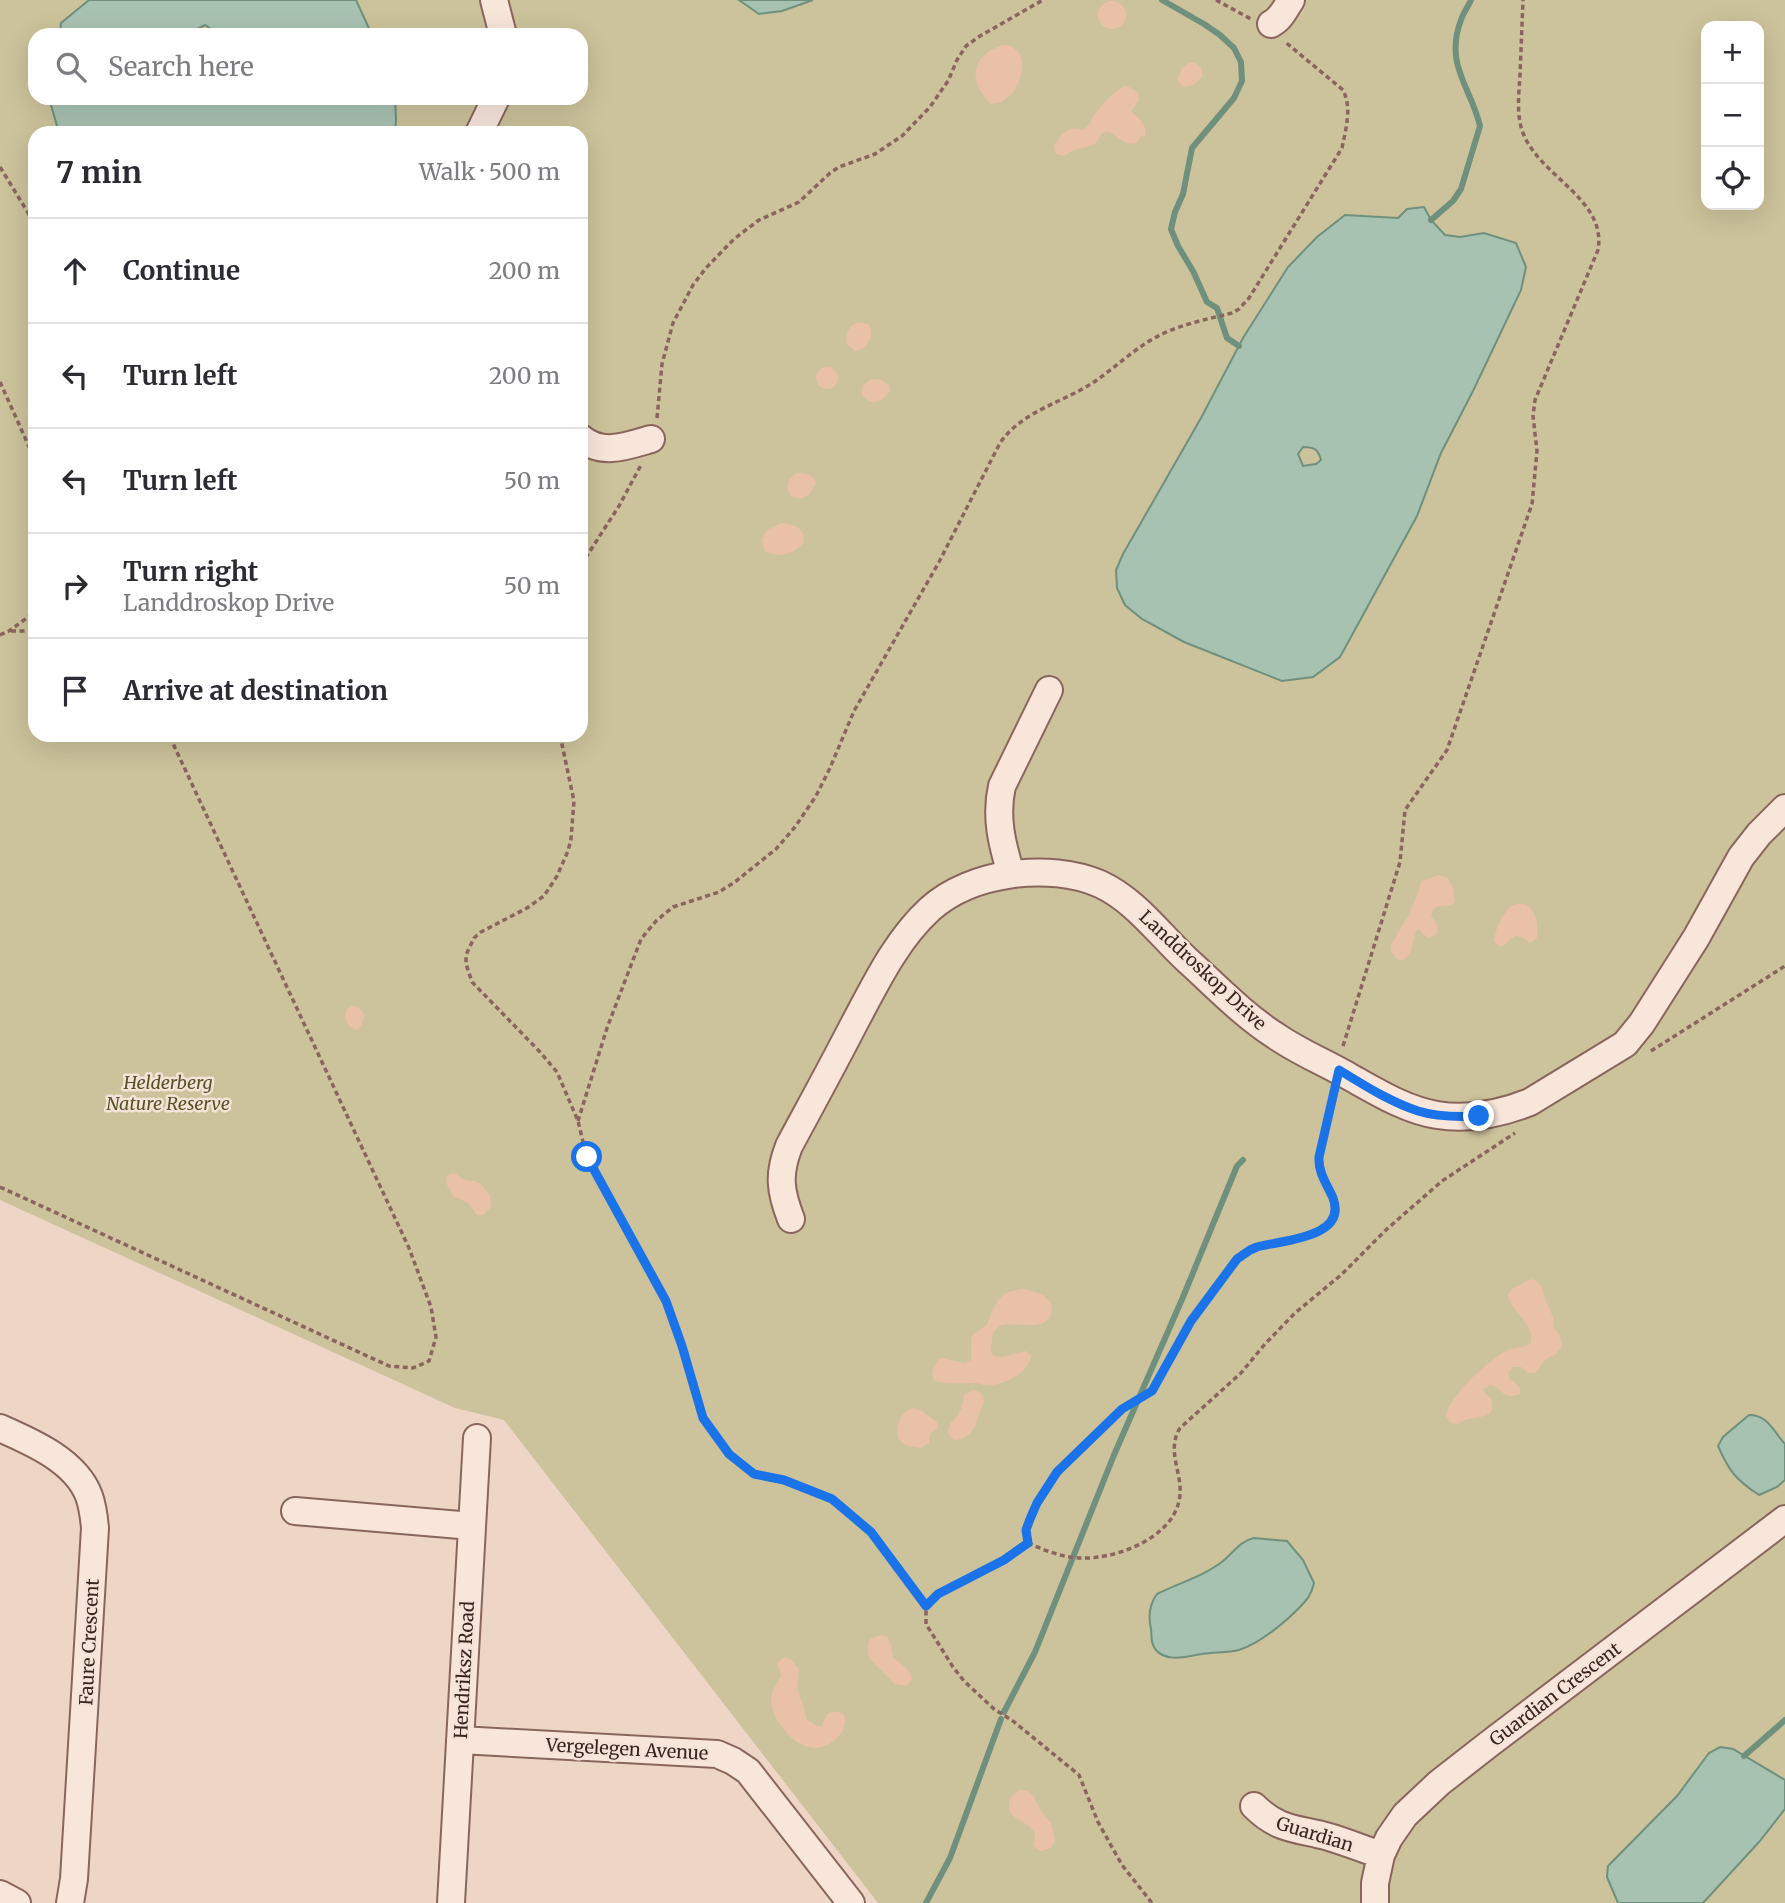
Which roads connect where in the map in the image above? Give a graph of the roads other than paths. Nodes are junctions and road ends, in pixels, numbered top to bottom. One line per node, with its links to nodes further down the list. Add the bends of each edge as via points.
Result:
1 (494, 0): 4 (street)
2 (1291, 0): 3 (street)
3 (1270, 24)
4 (501, 28)
5 (493, 105): 6 (street)
6 (482, 126)
7 (651, 439): 8 (street, via 617,449)
8 (588, 443)
9 (1049, 690): 11 (street, via 999,800 1001,841)
10 (1785, 808): 11 (street, Landdroskop Drive, via 1741,857 1696,938 1625,1044 1530,1102 1479,1116 1418,1111 1278,1038 1184,957 1129,902 1100,884 1070,874)
11 (1011, 874): 12 (street, Landdroskop Drive, via 955,891 930,909 894,953 789,1146 781,1182)
12 (791, 1219)
13 (0, 1428): 23 (street, Faure Crescent, via 65,1464 88,1493 93,1509 84,1733)
14 (477, 1438): 17 (street, Hendriksz Road)
15 (295, 1511): 17 (street)
16 (1785, 1519): 20 (street, Guardian Crescent, via 1439,1783 1405,1815)
17 (472, 1526): 18 (street, Hendriksz Road)
18 (460, 1740): 24 (street, Hendriksz Road); 25 (street, Vergelegen Avenue, via 718,1754 748,1772)
19 (1254, 1806): 20 (street, Guardian, via 1279,1825)
20 (1381, 1855): 26 (street, Guardian Crescent)
21 (0, 1894): 22 (street)
22 (17, 1903)
23 (70, 1903)
24 (451, 1903)
25 (851, 1903)
26 (1375, 1903)

